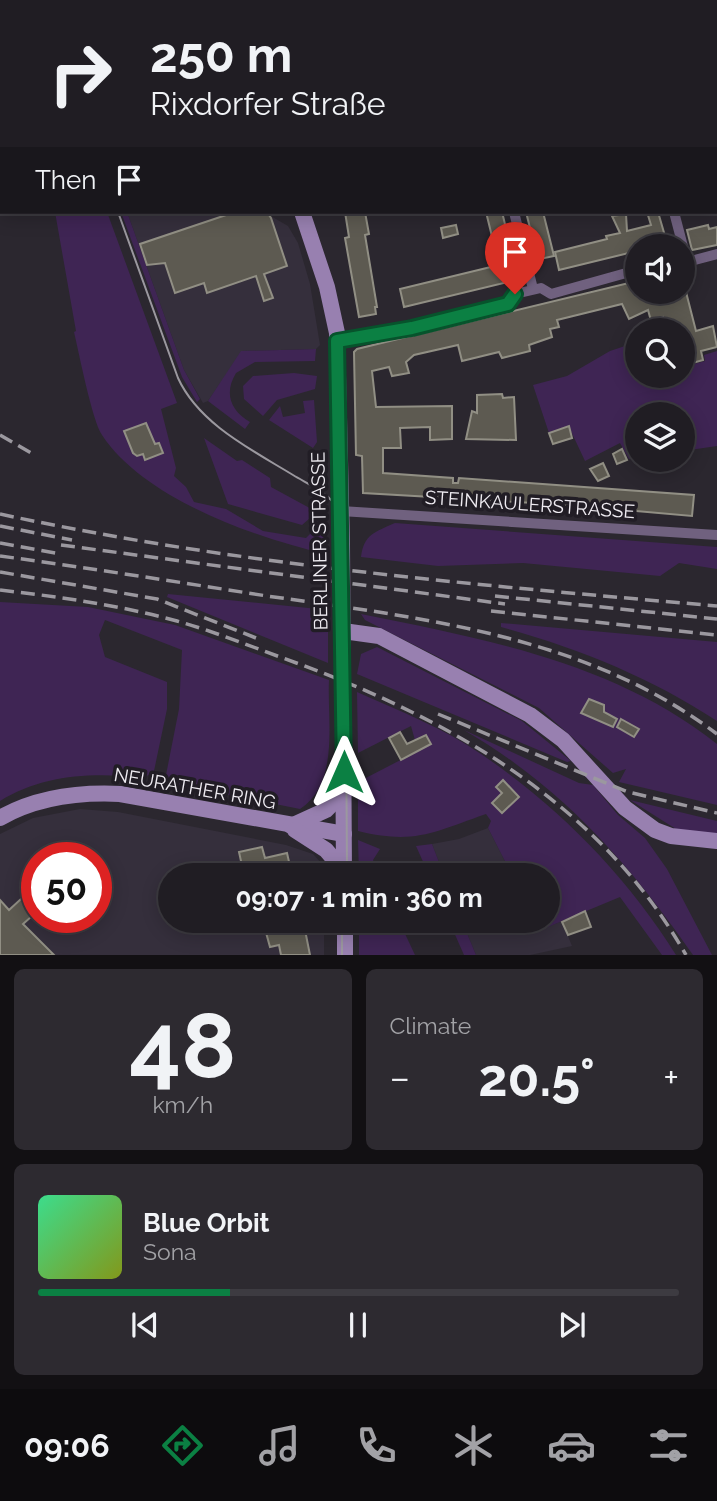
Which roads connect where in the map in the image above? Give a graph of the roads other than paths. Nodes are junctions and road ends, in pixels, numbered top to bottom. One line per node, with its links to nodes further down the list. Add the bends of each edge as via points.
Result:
1 (303, 214): 9 (street, BERLINER STRASSE, via 327,287)
2 (514, 214): 8 (street)
3 (674, 214): 4 (street)
4 (679, 234)
5 (717, 254): 6 (street)
6 (695, 260)
7 (625, 273): 8 (street, via 551,294)
8 (533, 289): 9 (street, via 515,294 508,304)
9 (337, 341): 10 (street, BERLINER STRASSE)
10 (341, 511): 11 (street, STEINKAULERSTRASSE); 12 (street, BERLINER STRASSE)
11 (717, 535)
12 (343, 631): 13 (street, BERLINER STRASSE); 17 (street, via 379,636 530,715 578,754 625,808 655,830)
13 (344, 792): 15 (street, via 326,810); 16 (street, BERLINER STRASSE)
14 (0, 818): 15 (street, NEURATHER RING, via 48,799 96,793)
15 (289, 826): 16 (street, NEURATHER RING); 18 (street, via 326,850)
16 (344, 834): 19 (street, BERLINER STRASSE)
17 (717, 841)
18 (336, 863)
19 (344, 863)
20 (345, 933): 21 (street)
21 (345, 955)

